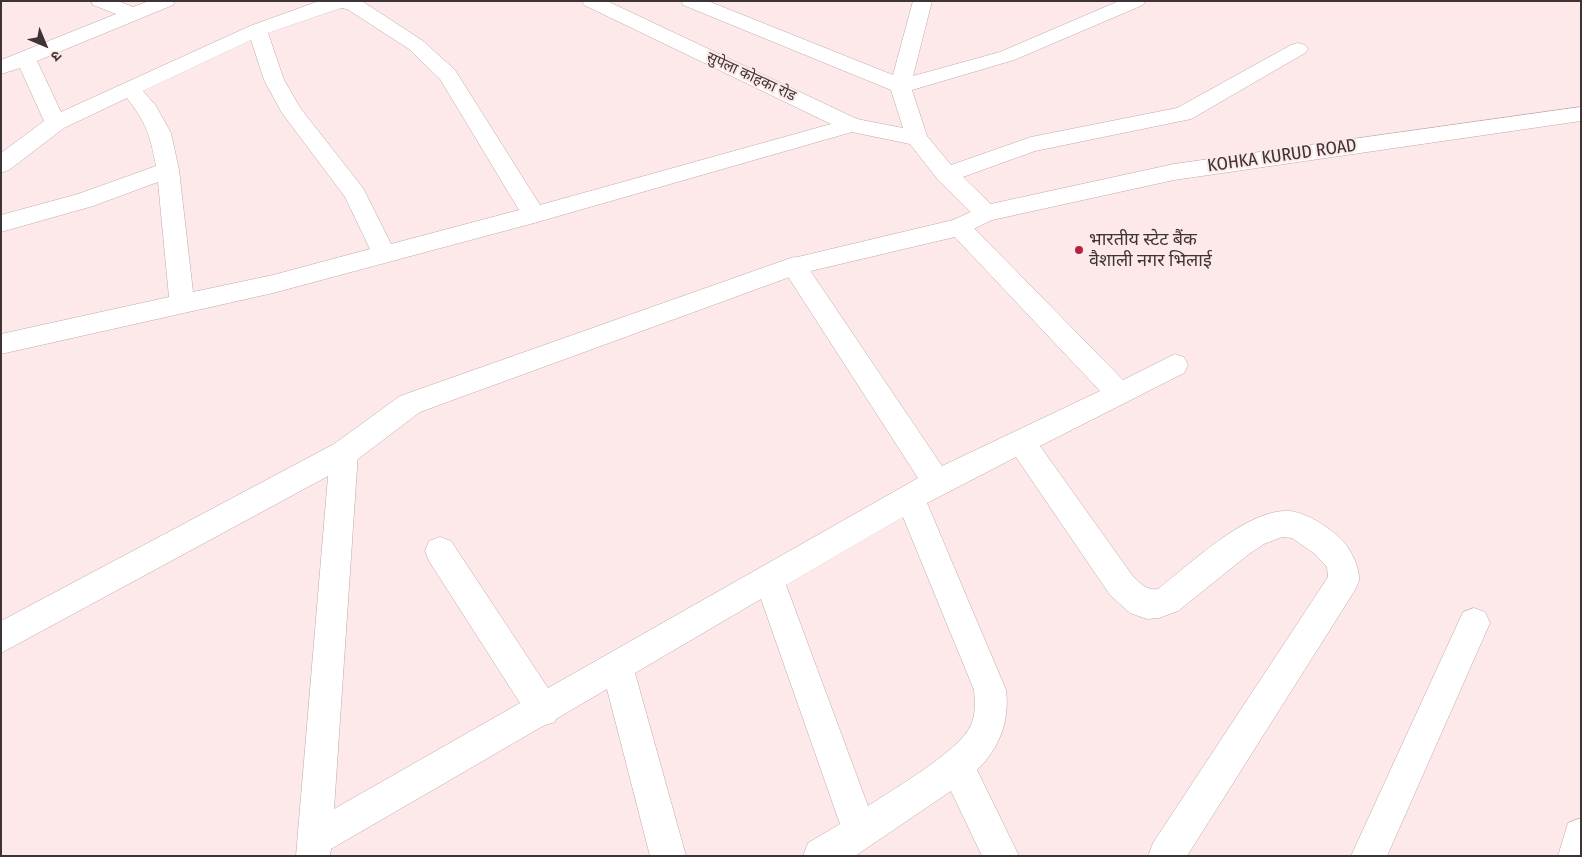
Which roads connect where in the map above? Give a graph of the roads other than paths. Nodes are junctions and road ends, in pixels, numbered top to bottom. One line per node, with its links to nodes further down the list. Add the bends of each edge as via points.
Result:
1 (100, 1): 7 (street)
2 (166, 1): 7 (street)
3 (591, 1): 16 (street, सुपेला कोहका रोड)
4 (690, 1): 12 (street)
5 (923, 1): 12 (street)
6 (1136, 1): 12 (street, via 1007,56)
7 (133, 14): 10 (street)
8 (257, 30): 13 (street); 22 (street, via 341,2 353,4 416,45 448,75); 25 (street, via 274,80 293,113 355,194)
9 (1298, 49): 20 (street, via 1184,114 1031,144)
10 (25, 58): 11 (street); 15 (street)
11 (1, 68)
12 (900, 86): 17 (street)
13 (130, 88): 15 (street); 19 (street, via 160,133)
14 (1581, 114): 21 (street, KOHKA KURUD ROAD, via 1174,172)
15 (56, 122): 18 (street)
16 (852, 125): 17 (street, सुपेला कोहका रोड); 22 (street)
17 (917, 138): 20 (street)
18 (1, 165)
19 (168, 170): 23 (street, via 85,200); 27 (street)
20 (947, 175): 21 (street)
21 (986, 213): 24 (street, KOHKA KURUD ROAD)
22 (534, 215): 25 (street)
23 (1, 224)
24 (959, 227): 26 (street, KOHKA KURUD ROAD); 30 (street)
25 (385, 255): 27 (street)
26 (794, 266): 32 (street, KOHKA KURUD ROAD, via 410,404); 33 (street)
27 (182, 304): 28 (street)
28 (1, 344)
29 (1175, 364): 30 (street)
30 (1120, 394): 31 (street)
31 (1021, 442): 33 (street); 48 (street, via 1121,585 1147,605 1167,601 1239,545 1271,527 1284,524 1311,533 1327,545 1342,563 1344,580)
32 (344, 453): 38 (street, KOHKA KURUD ROAD); 44 (street)
33 (937, 482): 34 (street)
34 (910, 498): 36 (street); 41 (street, via 990,690 992,705 988,725 980,742)
35 (440, 552): 40 (street)
36 (769, 580): 39 (street); 42 (street)
37 (1474, 623): 49 (street)
38 (1, 638)
39 (617, 667): 40 (street); 45 (street)
40 (543, 710): 44 (street)
41 (957, 766): 42 (street); 47 (street)
42 (860, 832): 46 (street)
43 (1581, 836): 50 (street)
44 (314, 848)
45 (668, 856)
46 (821, 856)
47 (1001, 856)
48 (1166, 856)
49 (1369, 856)
50 (1576, 856)

